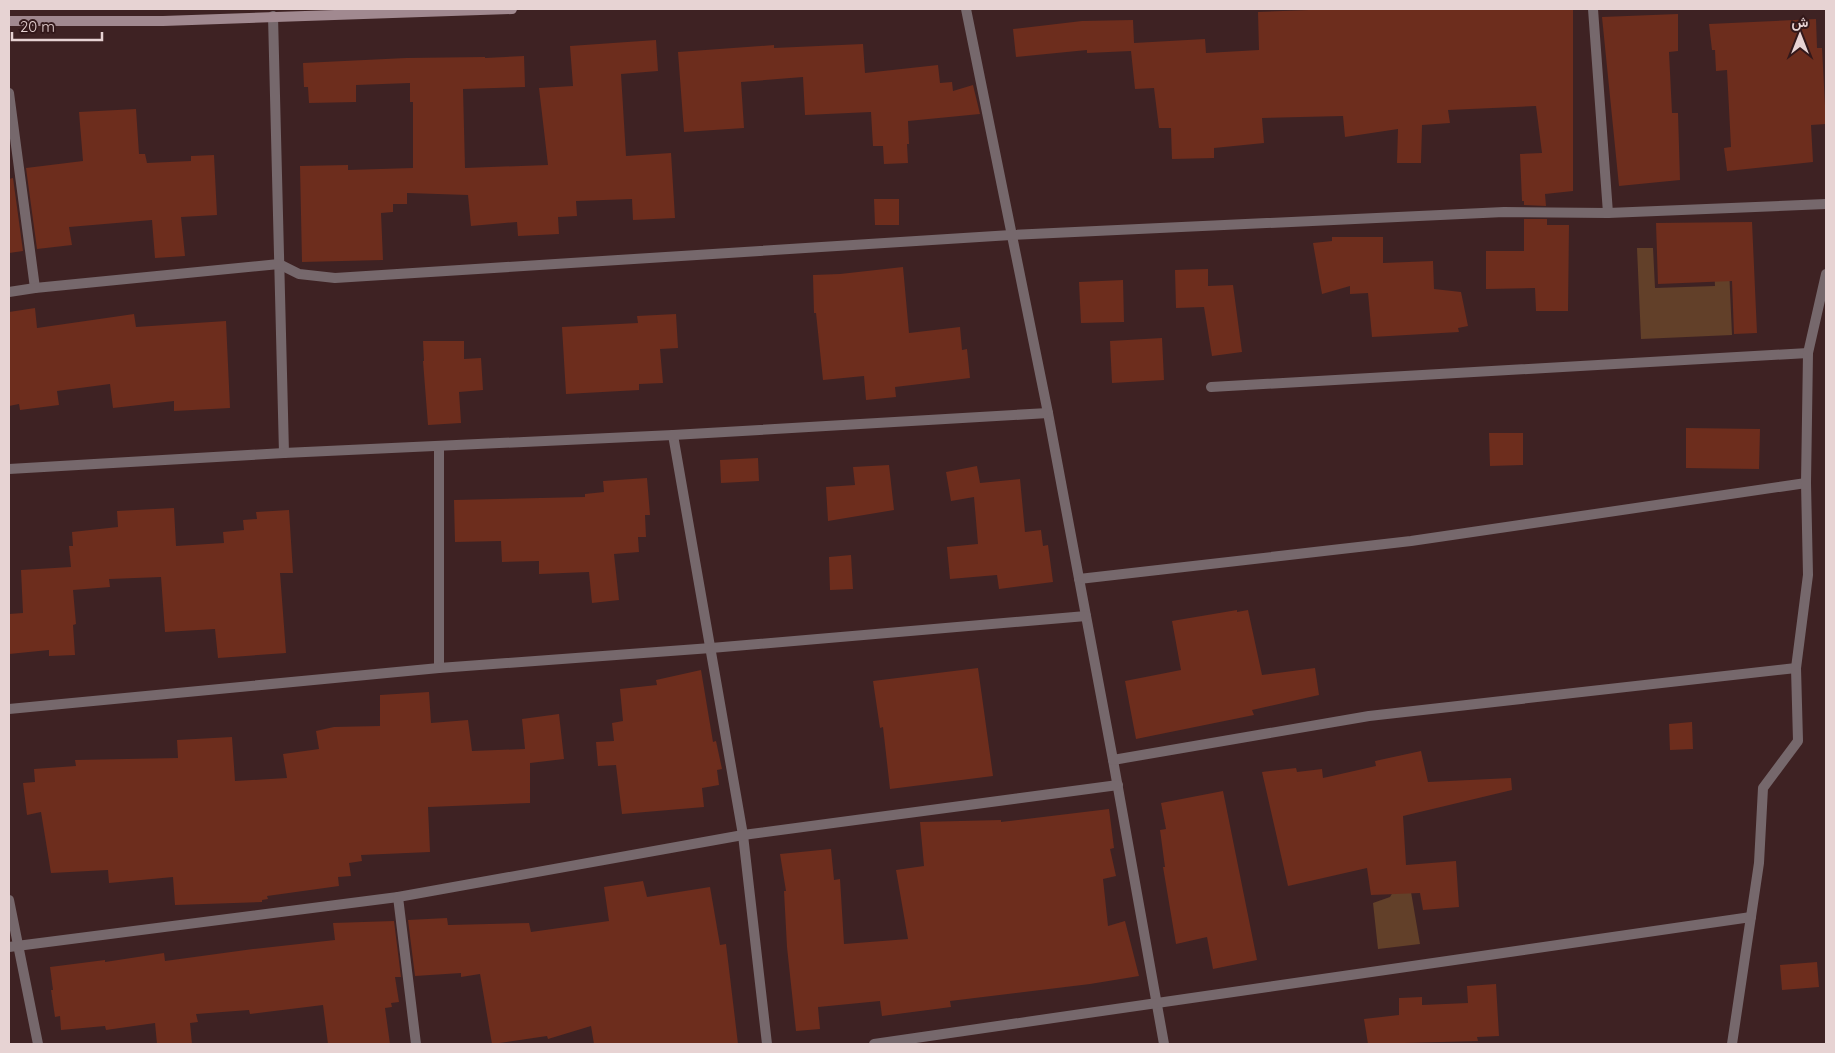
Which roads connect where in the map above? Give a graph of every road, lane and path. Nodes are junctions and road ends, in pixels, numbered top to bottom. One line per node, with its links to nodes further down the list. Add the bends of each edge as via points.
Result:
1 (512, 9): 4 (street)
2 (966, 9): 10 (street)
3 (1593, 9): 9 (street)
4 (353, 11): 5 (street)
5 (273, 16): 6 (street, via 163,21); 11 (street)
6 (9, 21)
7 (9, 93): 13 (street)
8 (1826, 204): 9 (street)
9 (1608, 213): 10 (street, via 1504,212)
10 (1011, 235): 11 (street, via 335,278 299,274); 17 (street)
11 (279, 264): 13 (street); 20 (street)
12 (1826, 274): 15 (street)
13 (35, 288): 14 (street)
14 (9, 292)
15 (1808, 352): 16 (street); 22 (street)
16 (1211, 387)
17 (1048, 413): 18 (street); 23 (street)
18 (673, 435): 19 (street); 25 (street)
19 (439, 446): 20 (street); 26 (street)
20 (284, 452): 21 (street)
21 (9, 469)
22 (1806, 483): 23 (street, via 1411,541); 27 (street, via 1808,575)
23 (1079, 579): 24 (street)
24 (1086, 616): 25 (street); 29 (street)
25 (711, 648): 26 (street); 31 (street)
26 (439, 668): 28 (street)
27 (1796, 668): 29 (street, via 1369,716); 34 (street, via 1798,741 1763,788)
28 (9, 709)
29 (1113, 760): 30 (street)
30 (1118, 785): 31 (street); 36 (street)
31 (743, 835): 32 (street); 39 (street)
32 (398, 897): 35 (street); 38 (street)
33 (9, 900): 35 (street)
34 (1752, 917): 36 (street); 42 (street)
35 (13, 947): 37 (street)
36 (1157, 1003): 40 (street); 41 (street)
37 (38, 1044)
38 (416, 1044)
39 (767, 1044)
40 (874, 1044)
41 (1164, 1044)
42 (1732, 1044)

